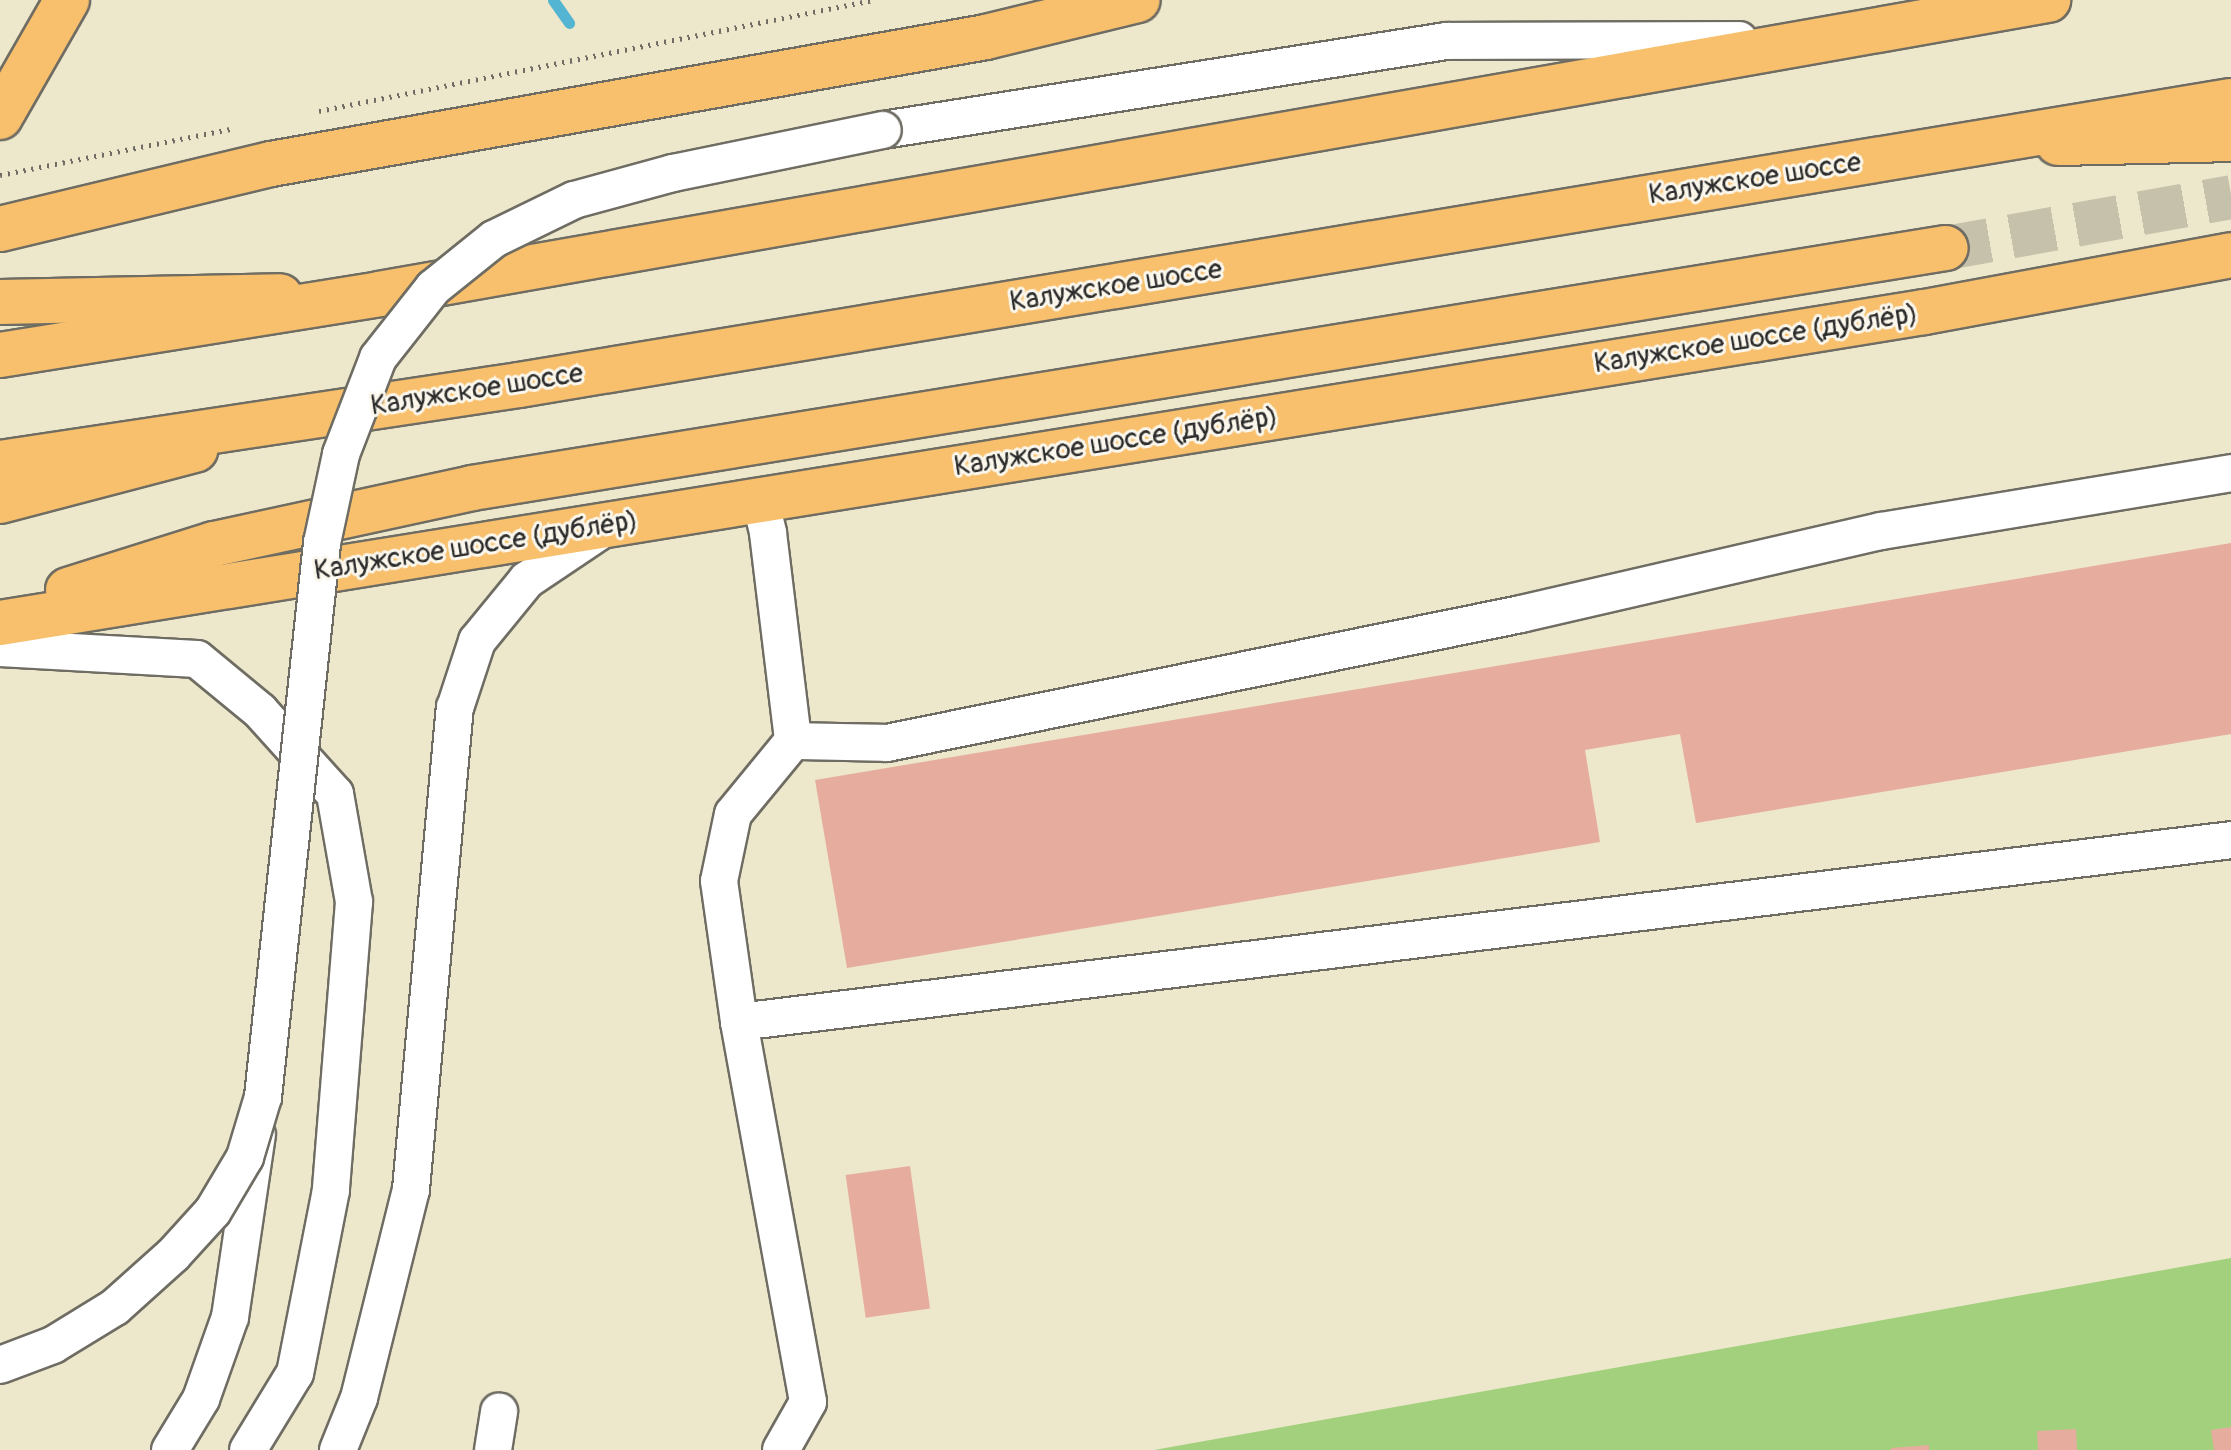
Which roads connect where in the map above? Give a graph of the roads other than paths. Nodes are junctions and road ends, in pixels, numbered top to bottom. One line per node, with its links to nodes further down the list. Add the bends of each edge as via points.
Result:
1 (67, 0): 6 (main road)
2 (1138, 0): 9 (main road, via 986,37 271,164)
3 (2048, 0): 4 (main road)
4 (1805, 40): 12 (main road); 27 (street, bridge, via 1446,41 883,130 673,173 574,200 494,239 433,288 378,358 341,454 322,543)
5 (2231, 101): 8 (main road, Калужское шоссе)
6 (0, 117)
7 (2231, 139): 8 (main road)
8 (1959, 146): 15 (main road, Калужское шоссе)
9 (0, 229)
10 (1946, 248): 21 (main road, via 472,488 214,544)
11 (2231, 255): 18 (main road, Калужское шоссе (дублёр), via 1924,312)
12 (379, 294): 13 (main road); 14 (main road)
13 (0, 302)
14 (0, 355)
15 (340, 412): 16 (main road, Калужское шоссе); 19 (main road)
16 (0, 463)
17 (2231, 473): 24 (street, via 1881,531 1521,614 887,743)
18 (760, 500): 20 (main road, Калужское шоссе (дублёр)); 24 (street)
19 (0, 501)
20 (611, 524): 22 (main road, Калужское шоссе (дублёр)); 32 (street, via 527,580 477,641 455,708 411,1189 359,1398)
21 (0, 609)
22 (0, 623)
23 (0, 648): 31 (street, via 197,659 260,711 335,794 354,902 331,1190 295,1373)
24 (793, 741): 26 (street, via 733,814 719,881)
25 (2231, 840): 26 (street)
26 (739, 1022): 34 (street, via 808,1402)
27 (263, 1097): 28 (street, bridge, via 245,1157 213,1211 173,1255 115,1307 53,1345); 30 (street, bridge, via 230,1317 201,1399)
28 (0, 1365)
29 (499, 1411): 33 (street)
30 (170, 1450)
31 (248, 1450)
32 (338, 1450)
33 (493, 1450)
34 (781, 1450)

